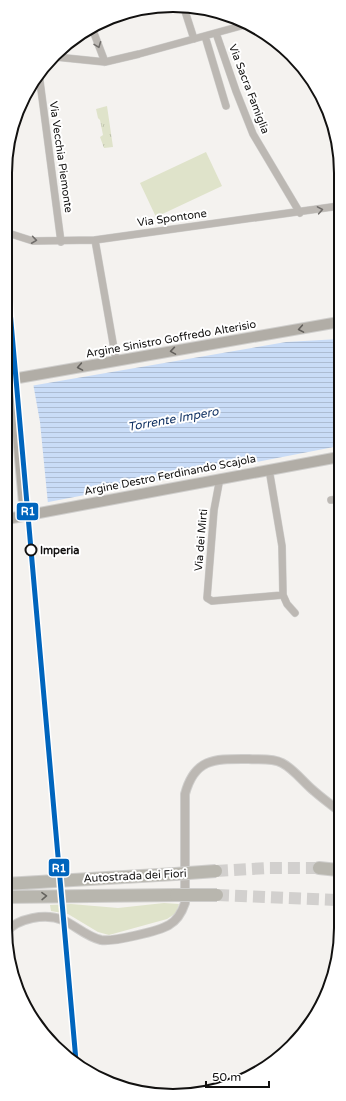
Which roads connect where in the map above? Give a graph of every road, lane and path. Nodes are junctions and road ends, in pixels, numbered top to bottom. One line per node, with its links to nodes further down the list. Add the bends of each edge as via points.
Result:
1 (185, 12): 6 (street)
2 (239, 26): 4 (street)
3 (94, 33): 8 (street, one-way to 8)
4 (216, 33): 5 (street); 12 (street, Via Sacra Famiglia, via 253,134)
5 (205, 36): 6 (street); 10 (street)
6 (194, 39): 8 (street)
7 (61, 57): 8 (street)
8 (105, 62)
9 (40, 82): 15 (street, Via Vecchia Piemonte)
10 (226, 106)
11 (334, 207): 12 (street, Via Spontone, one-way to 11)
12 (300, 213): 14 (street, Via Spontone)
13 (12, 234): 15 (street, Via Spontone, one-way to 15, via 34,241)
14 (95, 240): 15 (street, Via Spontone); 17 (street)
15 (61, 242)
16 (334, 323): 17 (main road, Argine Sinistro Goffredo Alterisio, one-way to 17)
17 (116, 360): 18 (main road, Argine Sinistro Goffredo Alterisio, one-way to 18)
18 (12, 380)
19 (12, 398): 25 (main road)
20 (334, 457): 21 (main road, Argine Destro Ferdinando Scajola)
21 (269, 469): 22 (main road, Argine Destro Ferdinando Scajola); 27 (street, via 282,546)
22 (220, 478): 25 (main road, Argine Destro Ferdinando Scajola); 27 (street, Via dei Mirti, via 214,510 207,598 212,601)
23 (331, 500): 24 (street)
24 (334, 500)
25 (25, 515): 26 (main road, Argine Destro Ferdinando Scajola)
26 (12, 518)
27 (283, 595): 28 (street)
28 (295, 613)
29 (334, 807): 36 (street, via 283,763 225,759 209,762 193,772 185,794 185,903 174,922 159,930 109,940 96,938 64,921 39,917)
30 (319, 868): 31 (highway)
31 (334, 870)
32 (216, 871): 33 (highway, Autostrada dei Fiori, bridge)
33 (12, 884)
34 (217, 895): 35 (highway, Autostrada dei Fiori, one-way to 34, bridge)
35 (12, 897)
36 (12, 927)

